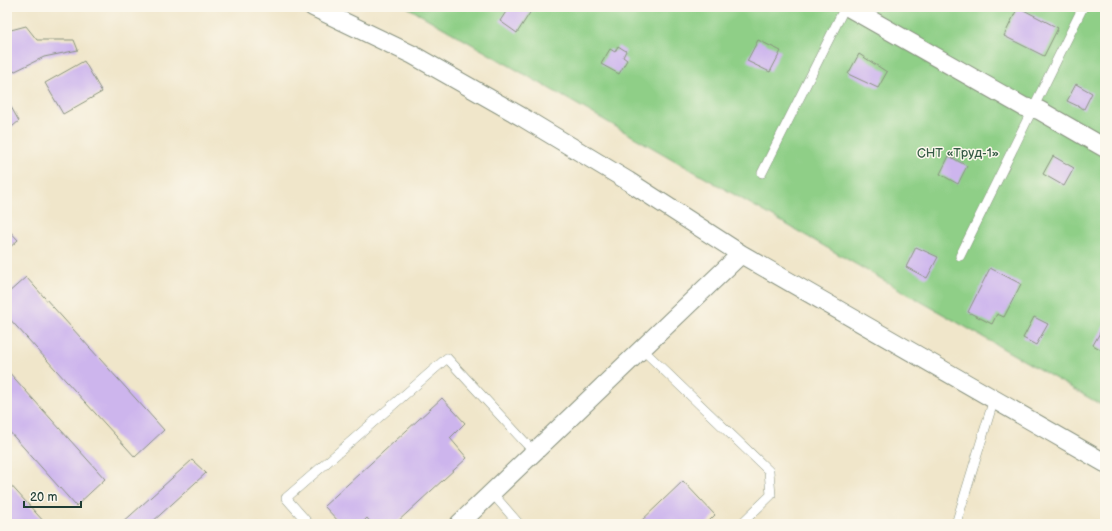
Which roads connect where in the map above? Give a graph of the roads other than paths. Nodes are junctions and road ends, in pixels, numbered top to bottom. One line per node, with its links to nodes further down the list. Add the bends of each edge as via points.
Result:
1 (313, 7): 7 (street, via 413,55 515,113 628,181)
2 (847, 7): 4 (street, via 1024,107); 6 (lane)
3 (1083, 7): 4 (lane)
4 (1033, 109): 5 (street); 8 (lane)
5 (1105, 148)
6 (762, 173)
7 (741, 254): 9 (street); 10 (street)
8 (960, 256)
9 (642, 349): 11 (street); 17 (lane, via 769,471 771,495)
10 (994, 399): 12 (street); 18 (lane)
11 (534, 452): 13 (street); 14 (lane, via 447,358 286,498)
12 (1105, 464)
13 (492, 493): 15 (street); 16 (lane)
14 (309, 524)
15 (459, 524)
16 (519, 524)
17 (741, 524)
18 (956, 524)

